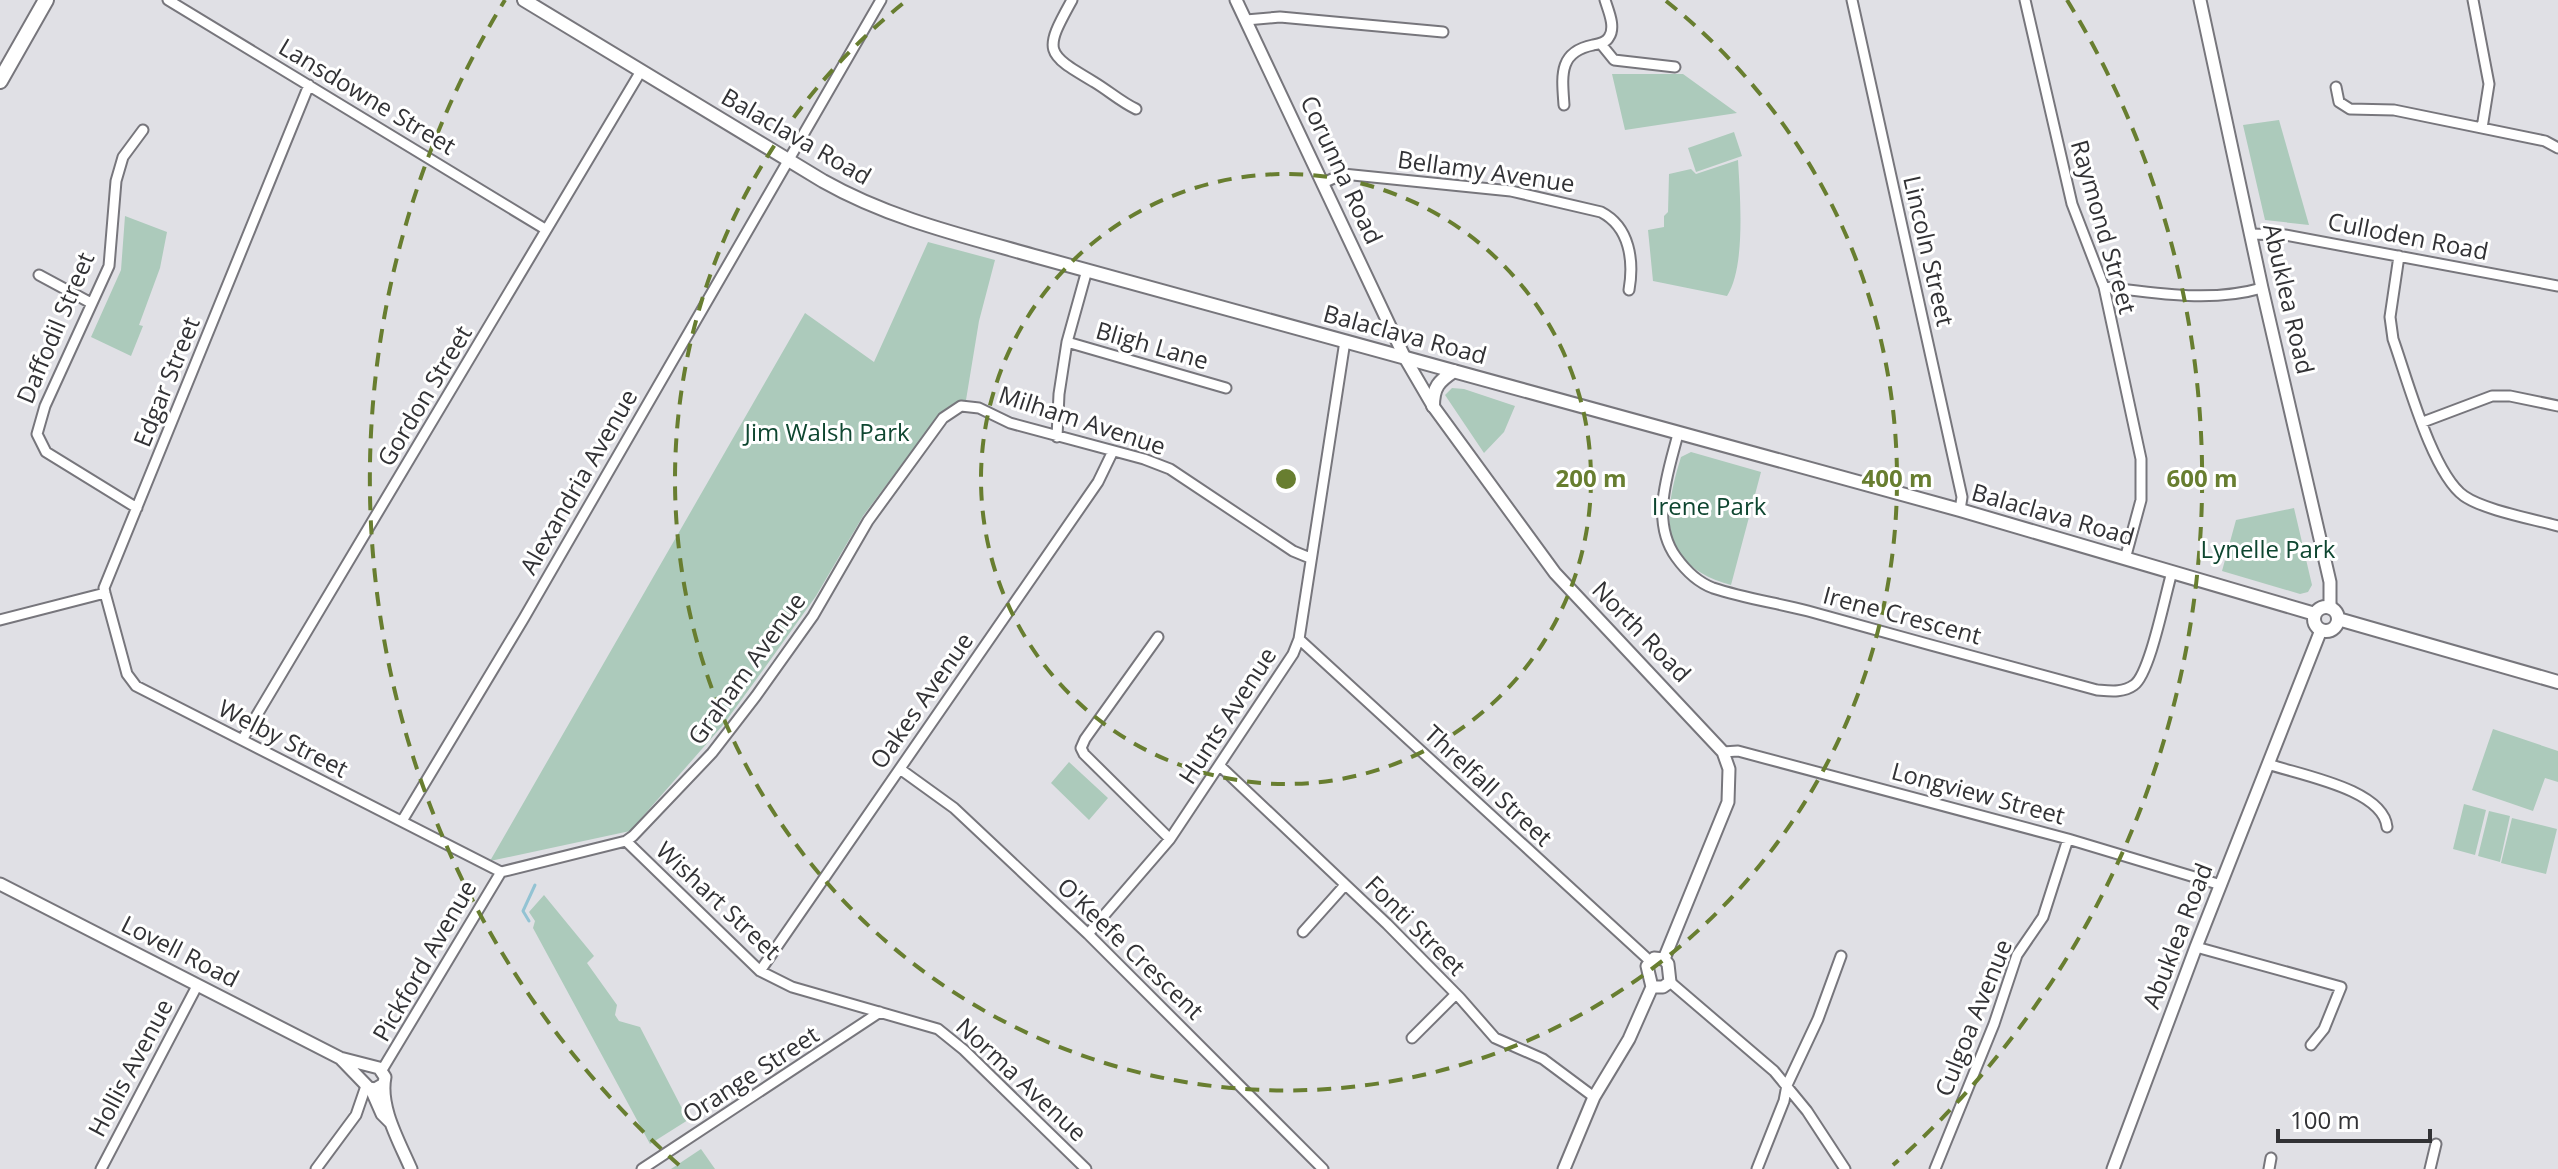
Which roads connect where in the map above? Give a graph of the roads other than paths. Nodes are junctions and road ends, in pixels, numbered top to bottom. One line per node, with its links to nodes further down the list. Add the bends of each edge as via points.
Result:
1 (46, 0): 17 (main road)
2 (168, 0): 18 (street, Lansdowne Street)
3 (524, 0): 16 (main road, Balaclava Road)
4 (881, 0): 25 (street, Alexandria Avenue)
5 (1072, 0): 21 (street, via 1054,33 1056,55 1069,69)
6 (1236, 0): 12 (street, Corunna Road)
7 (1605, 0): 14 (street, via 1612,27)
8 (1852, 0): 50 (street, Lincoln Street, via 1962,497)
9 (2025, 0): 33 (street, Raymond Street, via 2072,204)
10 (2200, 0): 28 (street, Abuklea Road)
11 (2473, 0): 22 (street, via 2489,84)
12 (1246, 20): 13 (street, via 1280,17); 26 (street, Corunna Road)
13 (1443, 32)
14 (1601, 44): 15 (street, via 1614,60); 20 (street, via 1570,55 1563,74)
15 (1675, 67)
16 (641, 71): 25 (main road, Balaclava Road); 27 (street, Gordon Street)
17 (1, 76)
18 (309, 85): 27 (street, Lansdowne Street); 49 (street, Edgar Street)
19 (2336, 87): 22 (street, via 2339,102 2350,109 2394,110)
20 (1564, 105)
21 (1136, 109)
22 (2482, 128): 24 (street)
23 (143, 130): 36 (street, Daffodil Street, via 123,157 109,266)
24 (2558, 148)
25 (790, 161): 30 (main road, Balaclava Road, via 855,198 907,219); 68 (street, Alexandria Avenue)
26 (1323, 183): 35 (street, Bellamy Avenue, via 1343,174 1511,191 1601,212 1624,232 1630,252); 39 (street, Corunna Road)
27 (545, 229): 63 (street, Gordon Street)
28 (2250, 234): 29 (street, Culloden Road, via 2285,235); 34 (street, Abuklea Road)
29 (2399, 256): 32 (street, Culloden Road); 45 (street, via 2390,317 2393,339)
30 (1087, 270): 37 (main road, Balaclava Road); 38 (street)
31 (39, 275): 36 (street)
32 (2558, 286)
33 (2104, 287): 34 (street, via 2211,297); 53 (street, Raymond Street, via 2142,474 2141,500)
34 (2262, 288): 56 (street, Abuklea Road)
35 (1629, 290)
36 (91, 303): 49 (street, Daffodil Street, via 37,434 46,452)
37 (1345, 341): 39 (main road, Balaclava Road); 52 (street, Hunts Avenue)
38 (1067, 342): 41 (street, Bligh Lane); 47 (street)
39 (1405, 358): 40 (main road, Balaclava Road); 43 (street, North Road)
40 (1454, 371): 43 (main road, via 1437,384); 46 (main road, Balaclava Road)
41 (1226, 388)
42 (961, 406): 47 (street, Milham Avenue); 72 (street, Graham Avenue, via 943,418 868,521 813,616 749,705 712,753)
43 (1433, 406): 64 (street, North Road, via 1555,573)
44 (2558, 406): 45 (street, via 2492,396)
45 (2423, 422): 51 (street, via 2443,474 2465,497)
46 (1678, 434): 50 (main road, Balaclava Road); 54 (street, Irene Crescent, via 1662,518 1674,555 1697,580 1714,588 2097,690 2121,692 2136,684 2147,665)
47 (1057, 437): 48 (street, Milham Avenue)
48 (1113, 451): 52 (street, Milham Avenue, via 1170,469); 67 (street, Oakes Avenue, via 1098,482)
49 (137, 508): 55 (street, Edgar Street)
50 (1960, 510): 53 (main road, Balaclava Road)
51 (2558, 526)
52 (1310, 558): 61 (street, Hunts Avenue)
53 (2125, 559): 54 (main road, Balaclava Road)
54 (2172, 572): 57 (main road, Balaclava Road)
55 (105, 593): 58 (street); 63 (street, Welby Street, via 131,681)
56 (2334, 613): 57 (main road, via 2322,608); 59 (main road, via 2333,629); 62 (main road)
57 (2315, 614): 59 (main road)
58 (0, 620)
59 (2321, 630): 65 (street, Abuklea Road)
60 (1158, 637): 70 (street, via 1081,748)
61 (1299, 639): 66 (street, Hunts Avenue); 82 (street, Threlfall Street)
62 (2558, 682)
63 (242, 740): 68 (street, Welby Street)
64 (1723, 752): 71 (street, Longview Street, via 1738,751); 81 (street, via 1729,769 1728,802)
65 (2268, 764): 69 (street, via 2366,797 2383,812); 76 (street, Abuklea Road)
66 (1220, 766): 70 (street, Hunts Avenue); 75 (street, Fonti Street)
67 (900, 769): 78 (street, O'Keefe Crescent, via 954,808); 83 (street, Oakes Avenue)
68 (402, 821): 73 (street, Welby Street)
69 (2387, 827)
70 (1170, 839): 78 (street, Hunts Avenue)
71 (2068, 839): 76 (street, Longview Street); 108 (street, Culgoa Avenue, via 2043,917 2017,955)
72 (626, 841): 73 (street); 83 (street, Wishart Street)
73 (501, 872): 92 (street, Pickford Avenue)
74 (0, 884): 85 (street, Lovell Road)
75 (1345, 885): 77 (street); 87 (street, Fonti Street)
76 (2221, 885): 79 (street, Abuklea Road)
77 (1303, 932)
78 (1088, 934): 104 (street, O'Keefe Crescent)
79 (2196, 947): 90 (street, via 2341,987 2324,1029); 109 (street, Abuklea Road)
80 (1841, 956): 94 (street)
81 (1664, 959): 82 (street); 84 (street)
82 (1650, 961): 86 (street)
83 (760, 971): 88 (street, Wishart Street, via 792,987)
84 (1670, 982): 86 (street); 94 (street)
85 (197, 986): 91 (street, Lovell Road); 99 (street, Hollis Avenue)
86 (1652, 987): 95 (street)
87 (1456, 994): 89 (street); 95 (street, Fonti Street, via 1495,1038 1543,1059)
88 (880, 1012): 102 (street, Orange Street); 103 (street, Norma Avenue, via 938,1029)
89 (1412, 1038)
90 (2311, 1045)
91 (340, 1058): 92 (street, Lovell Road); 93 (street, Lovell Road)
92 (377, 1068): 93 (street, via 366,1070); 93 (street, via 385,1077)
93 (371, 1085): 96 (street); 97 (street)
94 (1787, 1085): 106 (street); 107 (street)
95 (1594, 1097): 105 (street)
96 (356, 1115): 97 (street, via 372,1108); 100 (street)
97 (386, 1118): 101 (street)
98 (2436, 1144): 110 (street)
99 (101, 1169)
100 (316, 1169)
101 (411, 1169)
102 (642, 1169)
103 (1086, 1169)
104 (1323, 1169)
105 (1564, 1169)
106 (1757, 1169)
107 (1845, 1169)
108 (1935, 1169)
109 (2113, 1169)
110 (2430, 1169)

